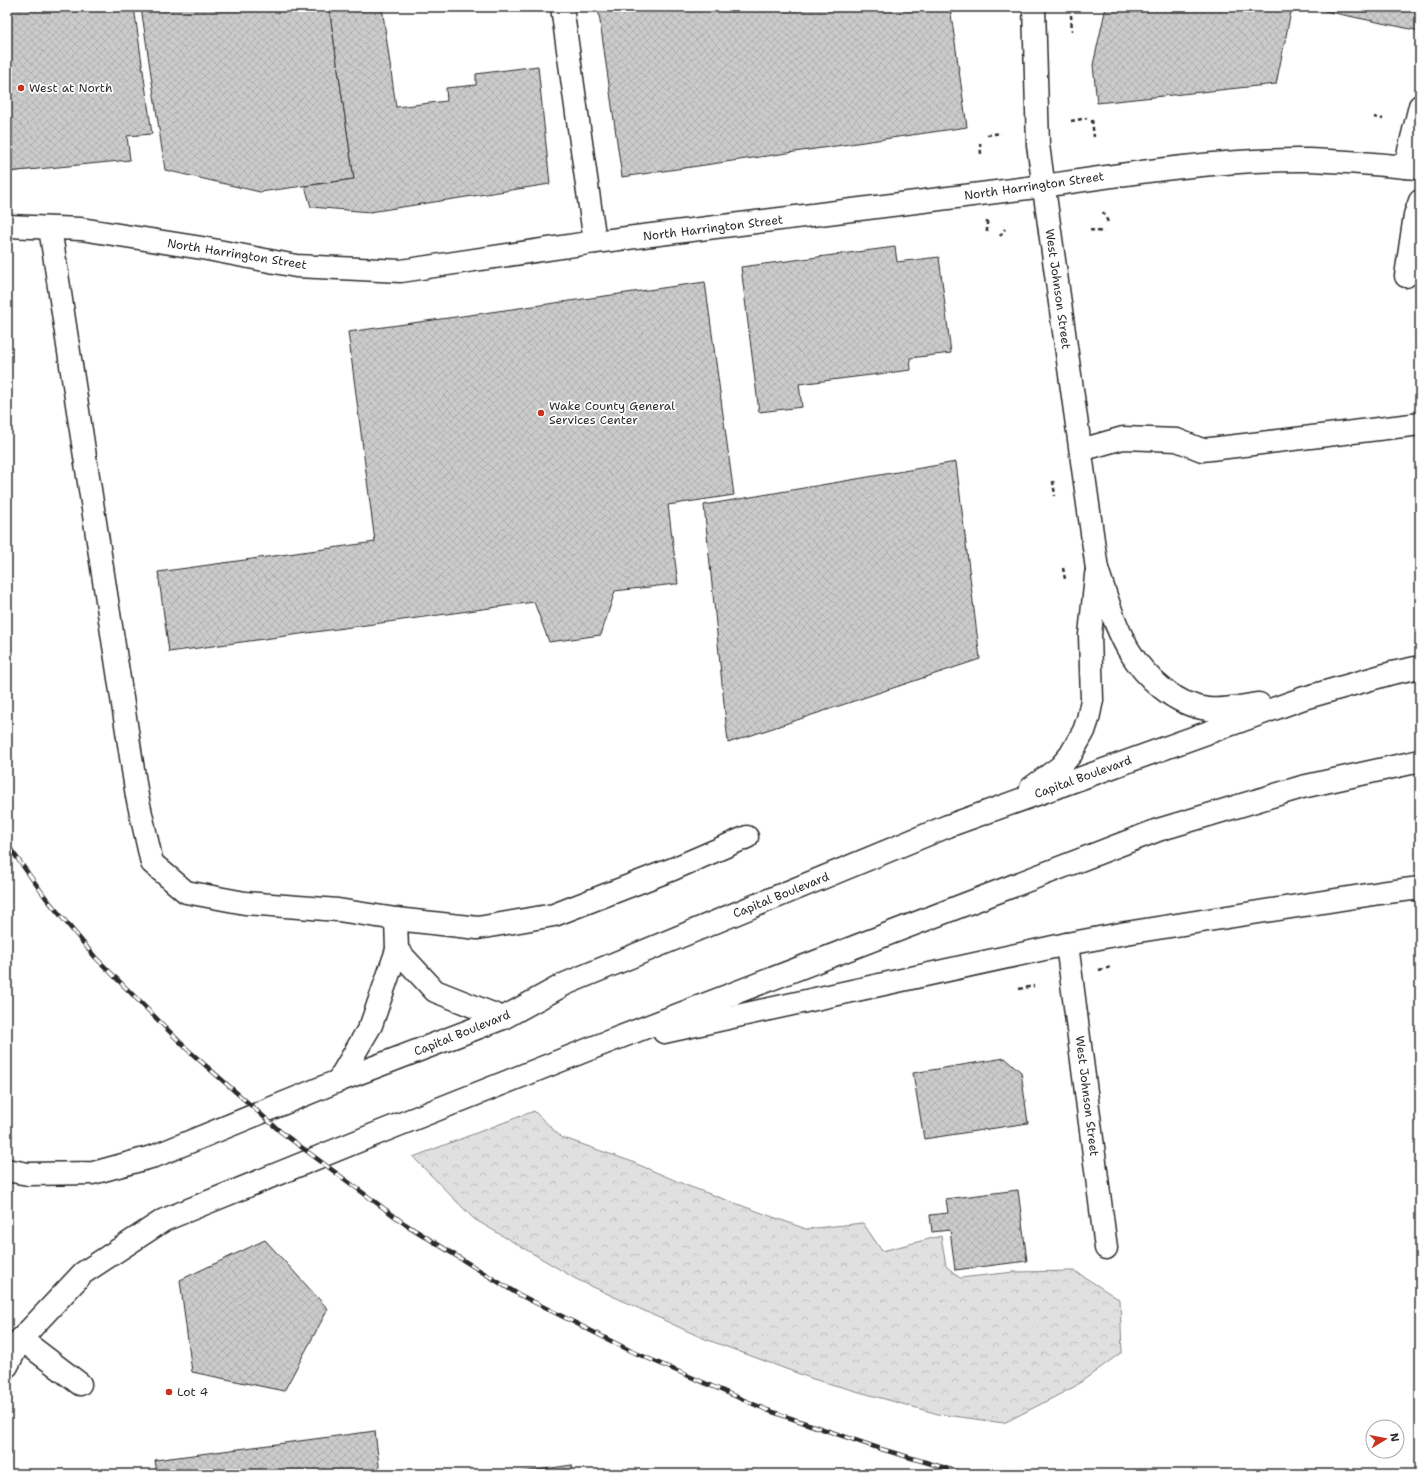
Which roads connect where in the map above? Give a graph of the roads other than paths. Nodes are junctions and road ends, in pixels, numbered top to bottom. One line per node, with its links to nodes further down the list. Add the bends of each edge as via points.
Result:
1 (562, 7): 9 (main road)
2 (1034, 7): 5 (main road, West Johnson Street, via 1037,120)
3 (1420, 106): 4 (main road)
4 (1413, 168): 5 (main road, North Harrington Street, via 1340,161 1241,162)
5 (1044, 186): 9 (main road, North Harrington Street); 12 (main road, West Johnson Street)
6 (1420, 201): 10 (main road, via 1415,215)
7 (7, 226): 8 (main road, North Harrington Street)
8 (50, 228): 9 (main road, North Harrington Street, via 103,232 296,266 401,271); 20 (main road, via 136,796 152,863 186,892 245,904 338,910)
9 (595, 242)
10 (1406, 276)
11 (1420, 424): 12 (main road, via 1202,450 1177,440 1123,438)
12 (1081, 450): 13 (main road, West Johnson Street)
13 (1097, 569): 15 (main road, via 1115,620 1129,649 1147,674 1169,694 1190,705 1220,710); 17 (main road, via 1090,635 1092,700 1084,731 1072,754 1060,767)
14 (1420, 667): 15 (main road, Capital Boulevard)
15 (1304, 698): 17 (main road, Capital Boulevard)
16 (1420, 761): 24 (main road, via 1302,787 1158,830)
17 (1000, 807): 23 (main road, Capital Boulevard, via 565,984)
18 (747, 837): 20 (main road, via 674,869 554,915 478,928)
19 (1420, 888): 21 (main road)
20 (396, 919): 22 (main road)
21 (1068, 944): 24 (main road); 27 (main road, West Johnson Street)
22 (397, 950): 23 (main road, via 435,991); 25 (main road, via 371,1025)
23 (503, 1018): 25 (main road, Capital Boulevard)
24 (592, 1048): 28 (main road, via 382,1130 164,1220 83,1273)
25 (338, 1081): 26 (main road, Capital Boulevard, via 155,1156 93,1173 28,1174)
26 (7, 1170)
27 (1106, 1248)
28 (21, 1339): 29 (main road); 30 (main road)
29 (7, 1366)
30 (80, 1384)

